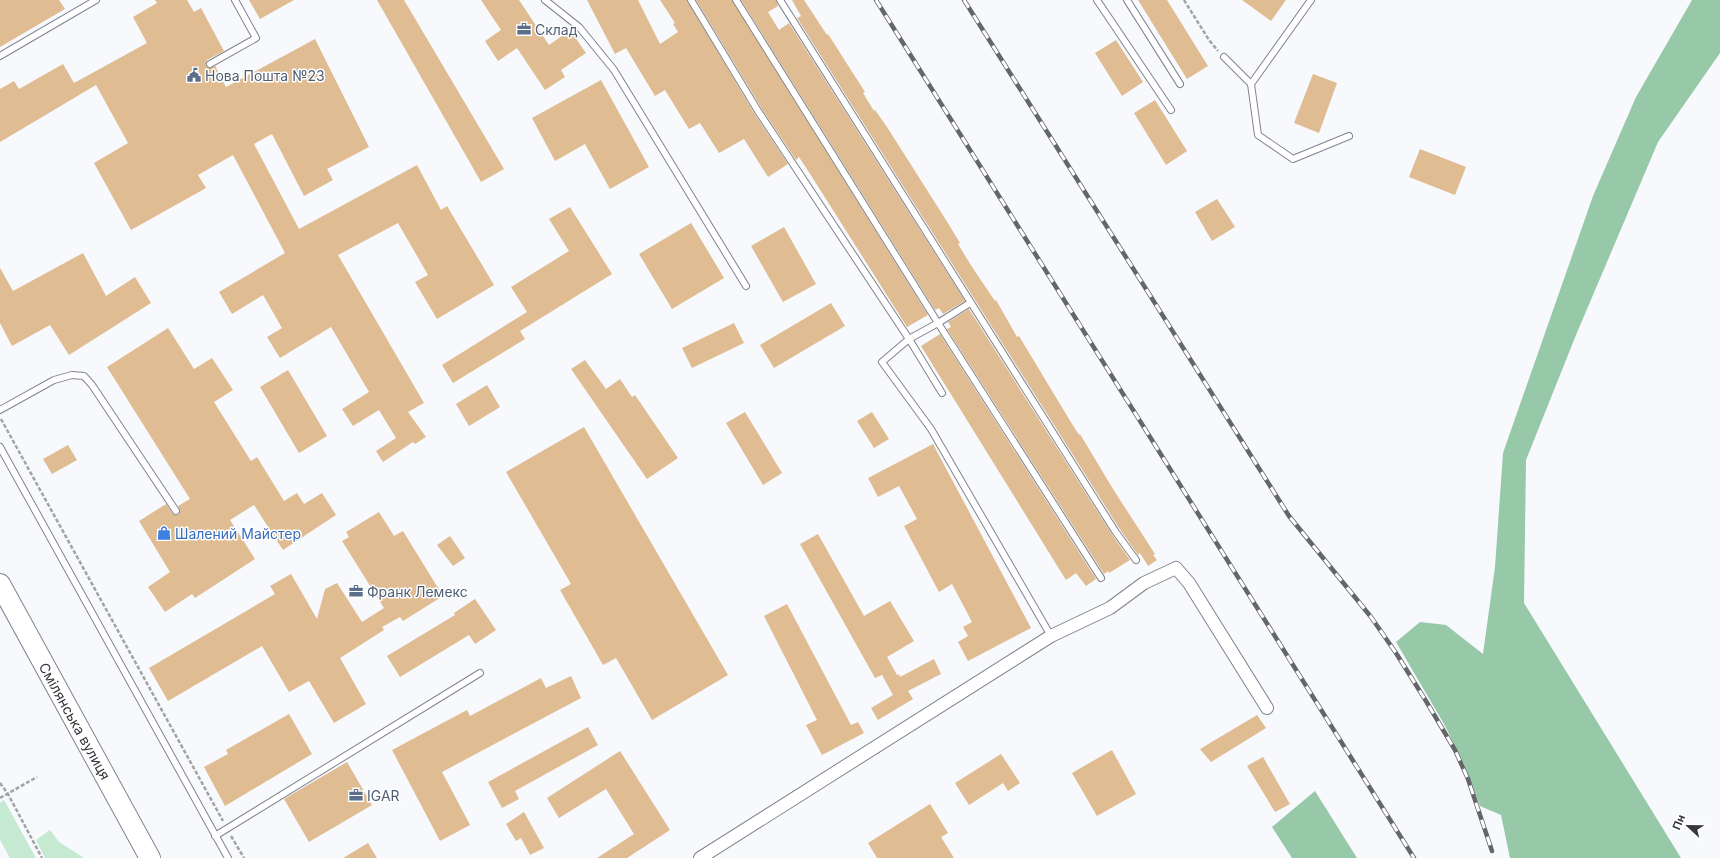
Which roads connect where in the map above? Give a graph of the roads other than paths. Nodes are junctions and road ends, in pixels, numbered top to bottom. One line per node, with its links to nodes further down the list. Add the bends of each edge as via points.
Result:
1 (96, 0): 10 (lane)
2 (235, 0): 12 (lane, via 256,38)
3 (545, 0): 17 (lane, via 579,27 614,70)
4 (691, 0): 20 (lane, via 758,111)
5 (736, 0): 19 (lane)
6 (780, 0): 18 (lane)
7 (1097, 0): 15 (lane)
8 (1127, 0): 13 (lane)
9 (1311, 0): 14 (lane)
10 (0, 56)
11 (1224, 57): 14 (lane)
12 (210, 64)
13 (1180, 84)
14 (1251, 84): 16 (lane, via 1258,135 1293,159)
15 (1171, 110)
16 (1349, 136)
17 (746, 286)
18 (970, 303): 19 (lane); 25 (lane, via 1110,524)
19 (938, 323): 20 (lane); 26 (lane)
20 (908, 339): 21 (lane); 28 (lane, via 882,362 930,429)
21 (942, 393)
22 (0, 410): 24 (lane, via 54,380 72,375 84,376)
23 (0, 447): 31 (lane)
24 (176, 511)
25 (1136, 560)
26 (1101, 578)
27 (0, 584): 32 (main road, Смілянська вулиця)
28 (1051, 636): 30 (street, via 1110,608 1144,583 1176,568 1189,583); 34 (street)
29 (480, 674): 31 (lane)
30 (1267, 708)
31 (215, 836): 33 (lane)
32 (150, 858)
33 (228, 858)
34 (700, 858)

